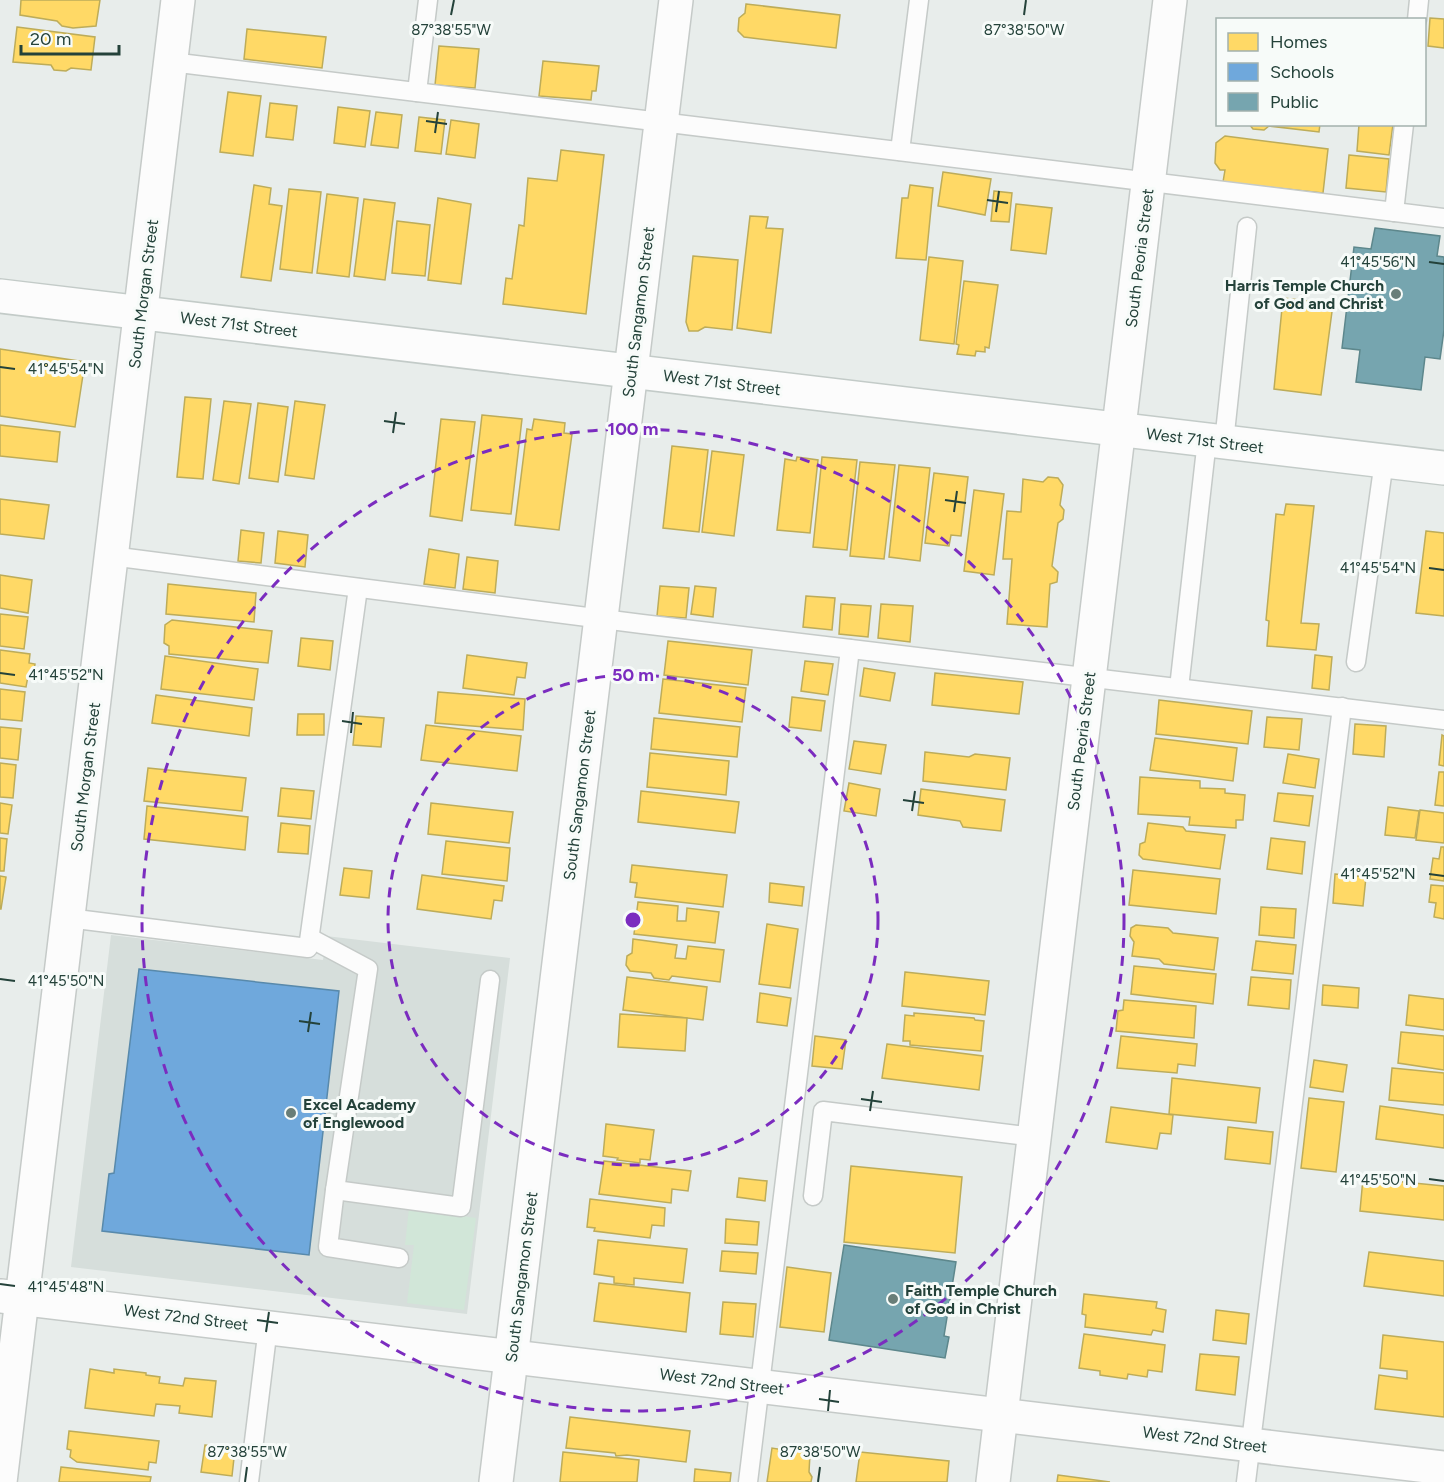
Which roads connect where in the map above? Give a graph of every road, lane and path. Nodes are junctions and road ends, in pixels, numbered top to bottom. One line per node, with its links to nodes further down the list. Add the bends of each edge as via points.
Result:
1 (178, 0): 8 (street, South Morgan Street)
2 (428, 0): 9 (lane)
3 (676, 0): 10 (street, South Sangamon Street)
4 (919, 0): 12 (lane)
5 (1170, 0): 13 (street, South Peoria Street)
6 (1419, 0): 7 (lane)
7 (1417, 18)
8 (171, 62): 9 (lane); 18 (street, South Morgan Street)
9 (417, 92): 10 (lane)
10 (661, 122): 12 (lane); 19 (street, South Sangamon Street)
11 (1404, 126): 14 (lane)
12 (900, 151): 13 (lane)
13 (1148, 182): 14 (lane); 20 (street, South Peoria Street)
14 (1394, 212): 15 (lane)
15 (1444, 218)
16 (1247, 227): 21 (lane)
17 (0, 296): 18 (street, West 71st Street)
18 (141, 313): 19 (street, West 71st Street); 24 (street, South Morgan Street)
19 (631, 371): 20 (street, West 71st Street); 26 (street, South Sangamon Street)
20 (1118, 429): 21 (street, West 71st Street); 29 (street, South Peoria Street)
21 (1216, 441): 22 (street, West 71st Street); 30 (lane)
22 (1383, 461): 23 (street, West 71st Street); 28 (lane)
23 (1444, 468)
24 (111, 556): 25 (lane); 33 (street, South Morgan Street)
25 (358, 588): 26 (lane); 34 (lane)
26 (601, 619): 27 (lane); 42 (street, South Sangamon Street)
27 (850, 649): 29 (lane); 43 (lane)
28 (1356, 662)
29 (1089, 677): 30 (lane); 36 (street, South Peoria Street)
30 (1179, 688): 31 (lane)
31 (1342, 707): 32 (lane); 45 (lane)
32 (1444, 720)
33 (68, 918): 34 (lane, via 308,948); 40 (street, South Morgan Street)
34 (310, 938): 37 (lane, via 368,969)
35 (490, 980): 37 (lane, via 461,1207)
36 (1034, 1137): 38 (lane, via 823,1111); 44 (street, South Peoria Street)
37 (335, 1190): 39 (lane, via 328,1247)
38 (813, 1196)
39 (399, 1258)
40 (11, 1297): 41 (street, West 72nd Street); 47 (street, South Morgan Street)
41 (268, 1327): 42 (street, West 72nd Street); 48 (lane)
42 (511, 1356): 43 (street, West 72nd Street); 49 (street, South Sangamon Street)
43 (760, 1386): 44 (street, West 72nd Street); 50 (lane)
44 (1001, 1415): 45 (street, West 72nd Street); 51 (street, South Peoria Street)
45 (1251, 1444): 46 (street, West 72nd Street); 52 (lane)
46 (1444, 1468)
47 (0, 1482)
48 (249, 1482)
49 (496, 1482)
50 (748, 1482)
51 (993, 1482)
52 (1246, 1482)

